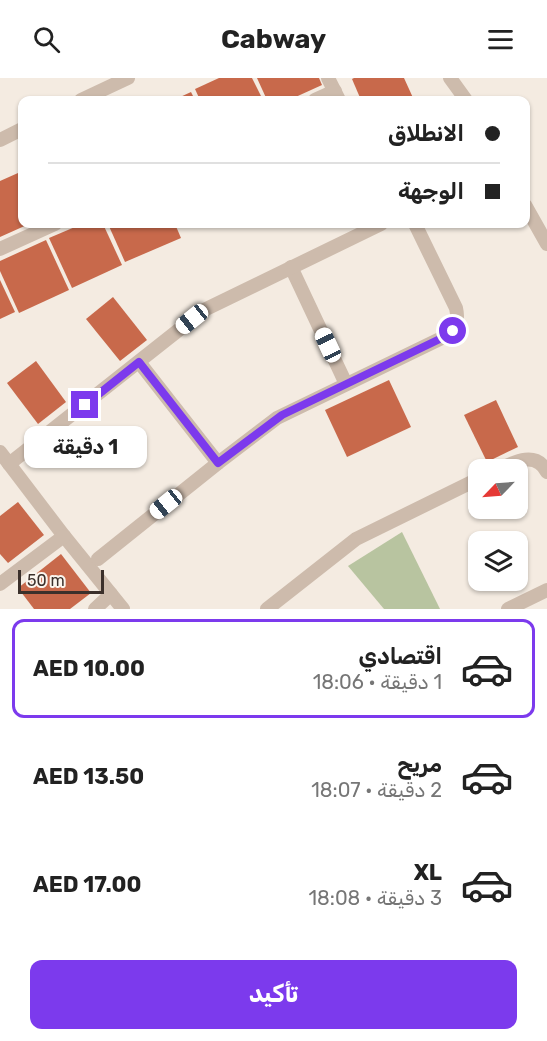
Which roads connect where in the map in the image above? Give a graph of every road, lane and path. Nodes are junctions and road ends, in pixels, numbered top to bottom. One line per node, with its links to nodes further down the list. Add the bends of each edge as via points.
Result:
1 (128, 78): 4 (street)
2 (328, 78): 5 (street)
3 (450, 78): 6 (street)
4 (90, 96)
5 (337, 96)
6 (463, 96)
7 (18, 131): 8 (street)
8 (0, 140)
9 (530, 214): 13 (street)
10 (46, 228): 14 (street)
11 (373, 228): 15 (street)
12 (417, 228): 17 (street, via 456,308 457,324 446,336)
13 (547, 244)
14 (0, 249)
15 (291, 267): 16 (street, via 204,310); 17 (street)
16 (139, 362): 20 (street); 21 (street)
17 (346, 384): 20 (street, via 277,418)
18 (0, 452): 21 (street)
19 (528, 459): 22 (street, via 538,462)
20 (218, 463): 25 (street)
21 (9, 464): 24 (street)
22 (547, 472)
23 (468, 484): 31 (street, via 356,539)
24 (64, 536): 26 (street); 28 (street)
25 (98, 559)
26 (2, 579)
27 (547, 590): 32 (street)
28 (111, 594): 29 (street); 30 (street)
29 (95, 609)
30 (123, 609)
31 (267, 609)
32 (508, 609)

